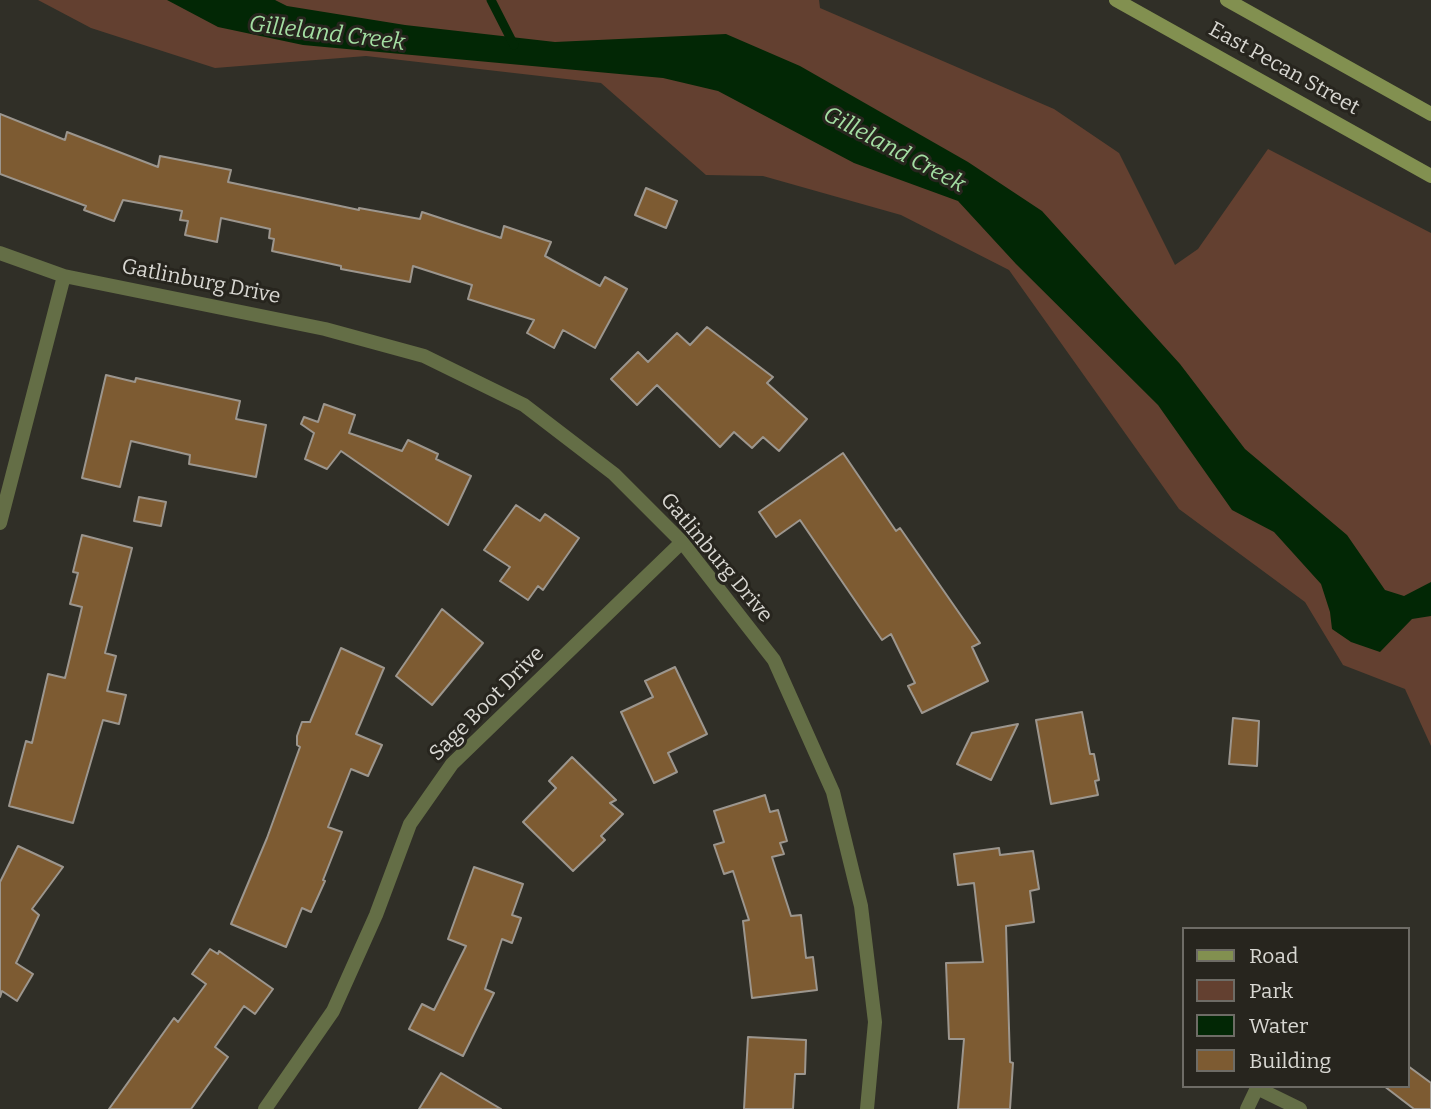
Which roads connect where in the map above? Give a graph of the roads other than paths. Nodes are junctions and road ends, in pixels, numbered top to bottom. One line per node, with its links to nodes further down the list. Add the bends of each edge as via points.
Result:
1 (1116, 0): 4 (main road, East Pecan Street)
2 (1227, 0): 3 (main road, East Pecan Street)
3 (1431, 114)
4 (1431, 176)
5 (0, 253): 6 (street, Gatlinburg Drive)
6 (64, 276): 7 (street); 8 (street, Gatlinburg Drive, via 325,329 424,356 524,405 614,474)
7 (0, 523)
8 (682, 542): 9 (street, Sage Boot Drive, via 452,764 410,824 333,1011); 10 (street, Gatlinburg Drive, via 774,660 833,792 862,905 875,1022)
9 (265, 1109)
10 (867, 1109)
11 (1247, 1109): 12 (street, via 1257,1088)
12 (1300, 1109)

